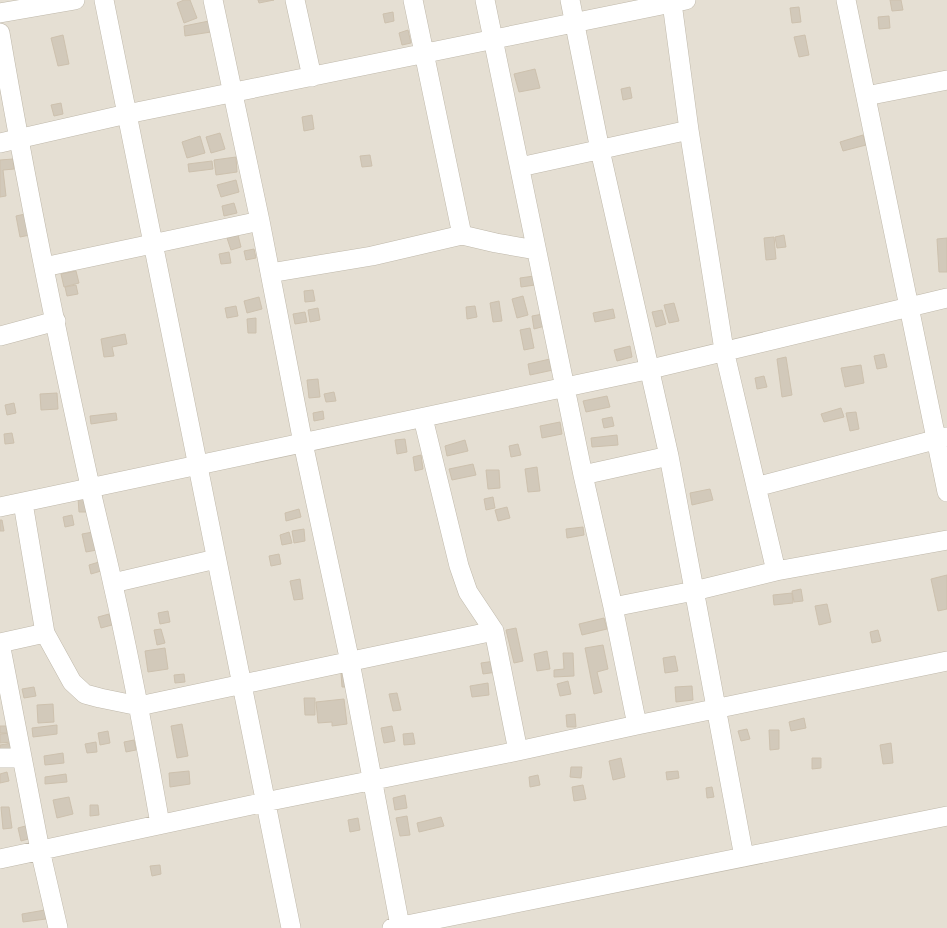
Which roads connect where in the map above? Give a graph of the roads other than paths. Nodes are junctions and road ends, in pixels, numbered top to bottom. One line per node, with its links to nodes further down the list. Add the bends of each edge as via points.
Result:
1 (75, 0): 10 (street)
2 (104, 0): 19 (street)
3 (214, 0): 17 (street)
4 (295, 0): 15 (street)
5 (413, 0): 14 (street)
6 (486, 0): 13 (street)
7 (570, 0): 11 (street)
8 (846, 0): 18 (street)
9 (679, 2): 11 (street); 20 (street)
10 (0, 14)
11 (575, 23): 13 (street); 23 (street)
12 (0, 33): 21 (street)
13 (494, 38): 14 (street); 24 (street)
14 (424, 54): 15 (street); 26 (street)
15 (312, 77): 17 (street)
16 (947, 80): 18 (street)
17 (233, 92): 19 (street); 25 (street)
18 (866, 96): 32 (street)
19 (127, 114): 21 (street); 27 (street)
20 (689, 130): 23 (street); 35 (street)
21 (18, 140): 22 (street); 29 (street)
22 (0, 143)
23 (600, 150): 24 (street); 36 (street)
24 (520, 167): 28 (street)
25 (260, 221): 27 (street); 30 (street)
26 (462, 235): 28 (street); 30 (street, via 372,256)
27 (153, 244): 29 (street); 42 (street)
28 (536, 250): 37 (street)
29 (44, 266): 33 (street)
30 (270, 273): 40 (street)
31 (947, 298): 32 (street)
32 (909, 306): 35 (street); 39 (street)
33 (56, 321): 34 (street); 45 (street)
34 (0, 336)
35 (724, 350): 36 (street); 44 (street)
36 (651, 369): 37 (street); 41 (street)
37 (565, 387): 38 (street); 43 (street)
38 (423, 418): 40 (street); 55 (street, via 459,566 468,592)
39 (941, 439): 44 (street); 46 (street)
40 (303, 443): 42 (street); 59 (street)
41 (669, 456): 43 (street); 53 (street)
42 (197, 466): 45 (street); 50 (street)
43 (583, 475): 54 (street)
44 (756, 487): 51 (street)
45 (90, 488): 47 (street); 52 (street)
46 (947, 492)
47 (22, 503): 48 (street); 56 (street)
48 (0, 507)
49 (947, 540): 51 (street)
50 (216, 559): 52 (street); 60 (street)
51 (776, 571): 53 (street)
52 (113, 583): 61 (street)
53 (694, 591): 54 (street); 62 (street)
54 (613, 607): 63 (street)
55 (494, 631): 59 (street); 64 (street)
56 (45, 633): 57 (street); 61 (street, via 72,682 86,694)
57 (0, 643): 66 (street)
58 (947, 661): 62 (street)
59 (350, 662): 60 (street); 67 (street)
60 (242, 685): 61 (street); 68 (street)
61 (139, 706): 70 (street)
62 (716, 709): 63 (street); 72 (street)
63 (637, 725): 64 (street)
64 (518, 751): 67 (street)
65 (0, 758): 66 (street)
66 (22, 758): 71 (street)
67 (373, 780): 68 (street); 74 (street)
68 (265, 802): 70 (street); 76 (street)
69 (947, 816): 72 (street)
70 (160, 824): 71 (street)
71 (40, 850): 73 (street); 75 (street)
72 (744, 857): 74 (street)
73 (0, 859)
74 (396, 927)
75 (58, 928)
76 (291, 928)

